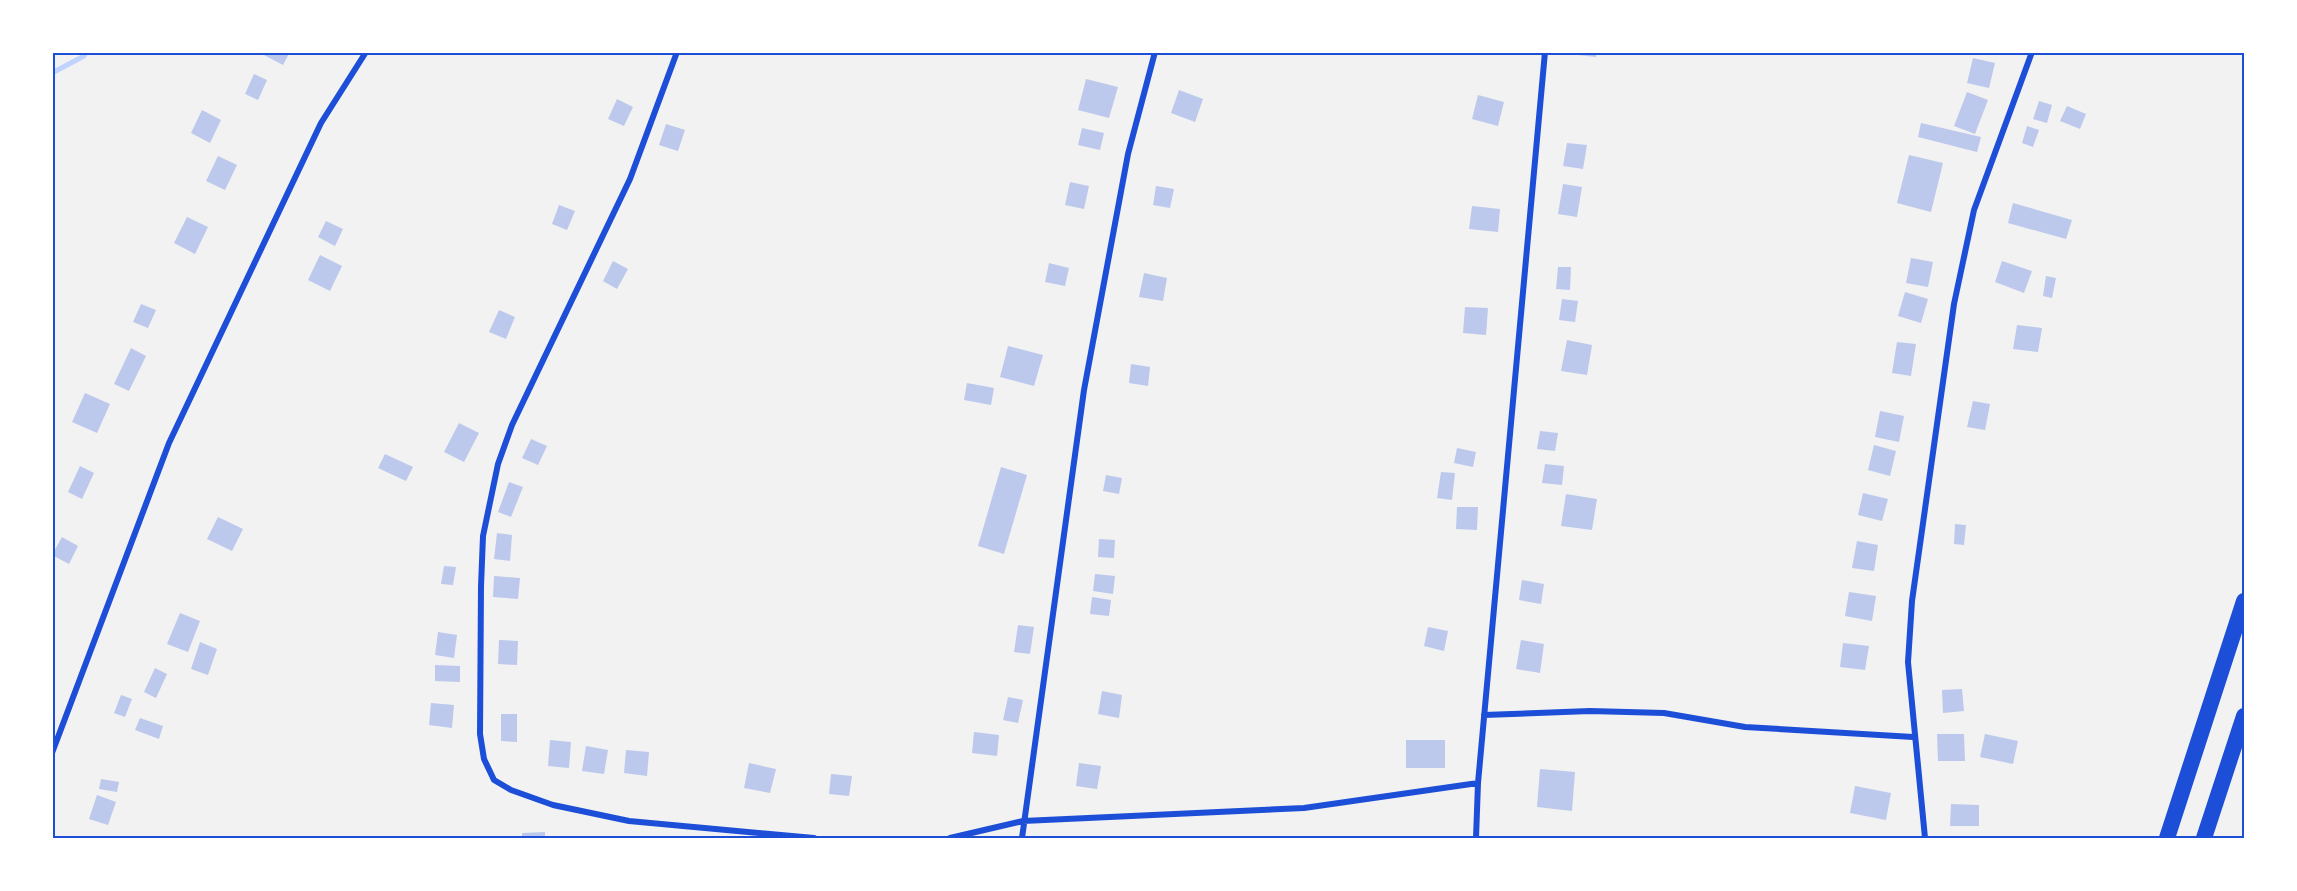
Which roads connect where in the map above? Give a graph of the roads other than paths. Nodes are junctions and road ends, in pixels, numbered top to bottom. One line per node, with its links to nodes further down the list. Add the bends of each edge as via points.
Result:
1 (366, 52): 10 (street, via 321,123 169,443)
2 (677, 52): 13 (street, via 630,179 512,425 498,464 483,536 480,734 484,759 494,780 553,804 628,820)
3 (1155, 52): 12 (street, via 1128,154 1084,390)
4 (1545, 52): 7 (street)
5 (2032, 52): 9 (street, via 1974,210 1954,304 1912,601 1908,662)
6 (2244, 602): 18 (highway)
7 (1484, 715): 9 (street, via 1664,712 1745,728); 11 (street)
8 (2244, 716): 19 (highway)
9 (1913, 737): 17 (street)
10 (52, 753)
11 (1478, 783): 12 (street, via 1304,808); 16 (street)
12 (1023, 821): 14 (street); 15 (street)
13 (814, 838)
14 (950, 838)
15 (1022, 838)
16 (1476, 838)
17 (1925, 838)
18 (2167, 838)
19 (2204, 838)

